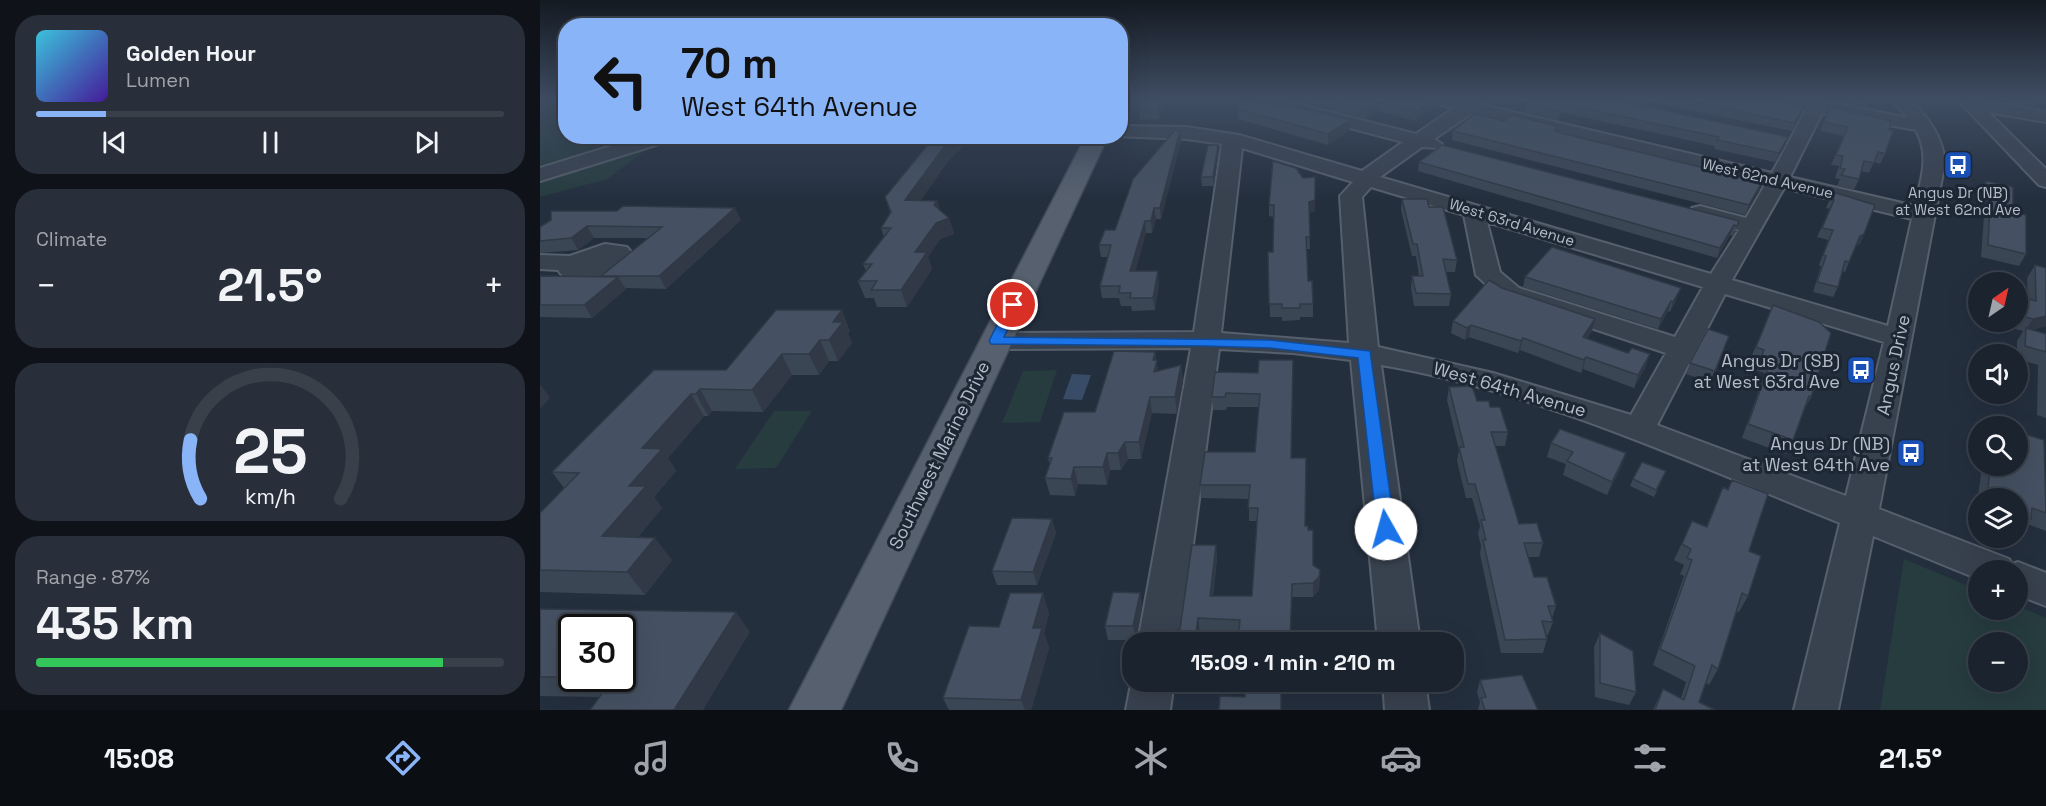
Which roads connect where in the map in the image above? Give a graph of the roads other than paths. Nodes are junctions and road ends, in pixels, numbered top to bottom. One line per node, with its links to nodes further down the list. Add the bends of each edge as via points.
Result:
1 (1129, 132): 8 (street, West 63rd Avenue, via 1187,133)
2 (1386, 132): 9 (street)
3 (1433, 132): 9 (street)
4 (1589, 132): 17 (street, West 62nd Avenue)
5 (1797, 132): 17 (street)
6 (1927, 132): 21 (street, Angus Drive, via 1935,162)
7 (1998, 132): 12 (street)
8 (1239, 141): 16 (street, West 63rd Avenue); 28 (street, via 1230,147)
9 (1420, 141): 13 (street); 16 (street)
10 (639, 144): 15 (street)
11 (1093, 144): 27 (main road, Southwest Marine Drive)
12 (2013, 148): 14 (street); 18 (street)
13 (1454, 150)
14 (2046, 152)
15 (540, 175)
16 (1365, 178): 20 (street, West 63rd Avenue); 30 (street, via 1351,196)
17 (1778, 180): 21 (street, West 62nd Avenue); 22 (street)
18 (2046, 181)
19 (1684, 209): 22 (street)
20 (1479, 212): 25 (street, West 63rd Avenue); 29 (street, via 1474,217 1488,275 1509,293)
21 (1924, 215): 26 (street, Angus Drive)
22 (1753, 227): 25 (street)
23 (540, 262): 24 (street)
24 (575, 263)
25 (1718, 283): 26 (street, West 63rd Avenue); 29 (street)
26 (1899, 338): 32 (street, Angus Drive)
27 (995, 341): 28 (street, West 64th Avenue); 40 (main road, Southwest Marine Drive)
28 (1206, 342): 30 (street, West 64th Avenue); 36 (street)
29 (1682, 349): 31 (street)
30 (1365, 354): 31 (street, West 64th Avenue, via 1489,381); 37 (street)
31 (1639, 429): 32 (street, West 64th Avenue)
32 (1859, 516): 33 (street, West 64th Avenue); 43 (street, Angus Drive)
33 (1971, 560)
34 (2028, 582): 35 (street)
35 (2046, 590)
36 (1161, 632)
37 (1398, 632)
38 (1151, 692): 41 (street)
39 (1405, 692): 42 (street)
40 (815, 710)
41 (1148, 710)
42 (1407, 710)
43 (1816, 710)

